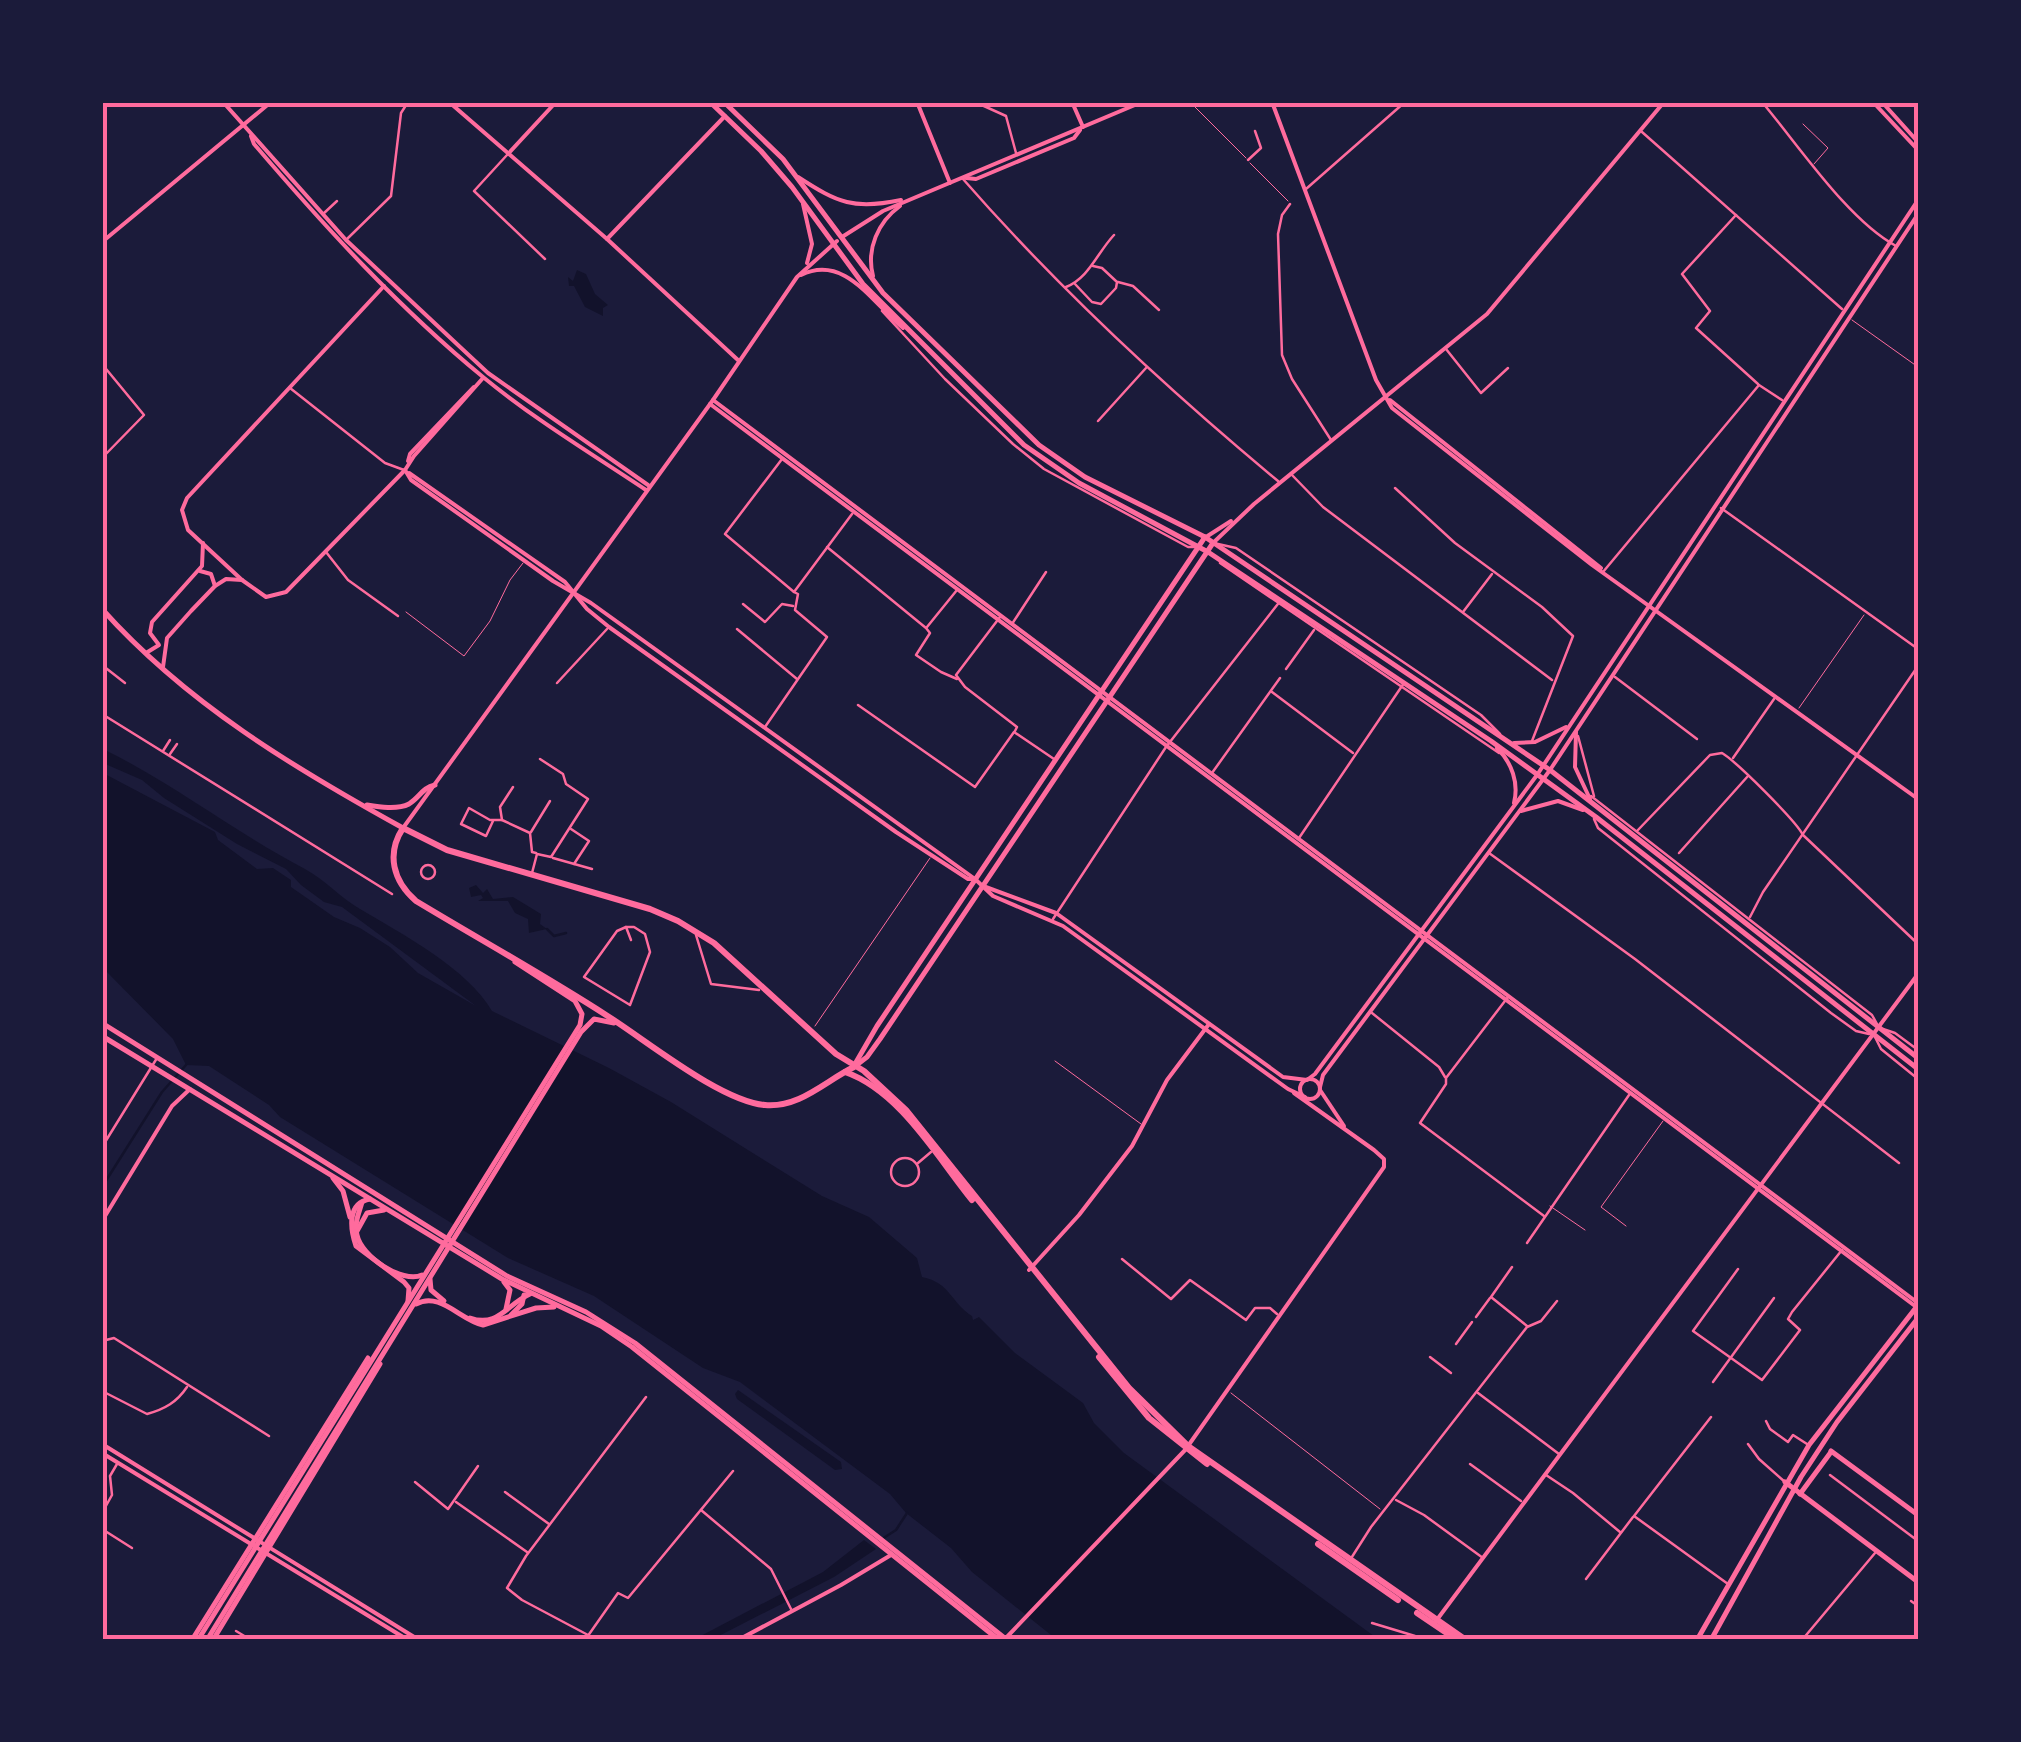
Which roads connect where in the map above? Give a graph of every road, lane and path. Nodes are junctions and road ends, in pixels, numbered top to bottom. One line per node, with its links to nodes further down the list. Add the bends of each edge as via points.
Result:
1 (223, 102): 25 (main road)
2 (271, 102): 25 (main road)
3 (396, 102): 22 (street)
4 (408, 102): 22 (street)
5 (450, 102): 32 (main road)
6 (556, 102): 32 (main road)
7 (710, 102): 23 (main road)
8 (724, 102): 36 (main road)
9 (918, 102): 38 (main road)
10 (954, 102): 11 (street)
11 (962, 102)
12 (976, 102): 33 (street, via 1006,116)
13 (1072, 102): 26 (main road)
14 (1142, 102): 26 (main road)
15 (1190, 102): 34 (lane)
16 (1272, 102): 39 (main road)
17 (1404, 102): 39 (street)
18 (1664, 102): 28 (main road)
19 (1762, 102): 35 (street)
20 (1873, 102): 31 (main road)
21 (1882, 102): 30 (main road)
22 (403, 110): 50 (street, via 391,196)
23 (725, 116): 41 (main road); 49 (main road)
24 (1803, 124): 35 (lane, via 1828,148)
25 (242, 126): 29 (main road); 52 (main road)
26 (1083, 127): 33 (main road); 37 (main road, via 1048,149 976,179)
27 (1256, 130): 34 (street, via 1261,148)
28 (1642, 131): 47 (street); 69 (main road, via 1487,314)
29 (251, 136): 45 (main road); 61 (main road, via 330,233)
30 (1918, 142)
31 (1918, 150)
32 (508, 155): 49 (main road); 55 (street, via 474,191)
33 (1017, 155): 37 (main road)
34 (1248, 160): 44 (lane)
35 (1814, 164): 53 (street, via 1859,220)
36 (795, 174): 40 (main road, via 846,203); 51 (main road)
37 (962, 178): 38 (main road); 62 (street)
38 (950, 182): 40 (main road)
39 (1304, 190): 78 (main road)
40 (911, 198): 51 (main road); 63 (main road, via 888,214 875,239 870,270)
41 (802, 200): 51 (main road); 57 (main road, via 812,244)
42 (1918, 200): 53 (main road)
43 (337, 201): 45 (street)
44 (1290, 204): 84 (street, via 1278,234 1282,355)
45 (323, 214): 50 (main road)
46 (1918, 214): 54 (main road)
47 (1736, 215): 65 (street); 76 (street, via 1682,274 1710,311 1696,328)
48 (1114, 235): 56 (street)
49 (607, 239): 70 (main road)
50 (346, 240): 75 (main road)
51 (837, 241): 57 (main road); 63 (main road); 68 (main road, via 863,284)
52 (102, 242)
53 (1889, 242): 54 (street); 65 (main road)
54 (1896, 246): 67 (main road)
55 (545, 259)
56 (1093, 266): 59 (street); 60 (street)
57 (806, 267): 58 (main road)
58 (797, 277): 66 (main road, via 822,268 841,272); 70 (main road)
59 (1116, 282): 60 (street, via 1097,304); 64 (street, via 1133,286)
60 (1075, 284): 62 (street)
61 (384, 286): 75 (main road); 77 (main road)
62 (1065, 288): 72 (street)
63 (883, 292): 95 (main road, via 1038,445)
64 (1159, 310)
65 (1843, 310): 79 (main road)
66 (882, 311): 68 (main road); 98 (street, via 1044,469 1142,524)
67 (1849, 318): 73 (lane); 92 (main road)
68 (904, 328): 98 (main road, via 1024,444 1079,483)
69 (1446, 348): 74 (street, via 1481,393); 78 (main road)
70 (739, 361): 80 (main road)
71 (103, 365): 85 (street, via 144,416)
72 (1147, 367): 83 (street); 89 (street)
73 (1918, 367)
74 (1508, 368)
75 (486, 375): 82 (main road); 87 (main road); 90 (main road)
76 (1759, 385): 79 (street); 106 (street)
77 (290, 388): 87 (street, via 384,463); 97 (main road, via 187,498 183,520)
78 (1386, 398): 84 (main road); 106 (main road)
79 (1784, 400): 114 (main road)
80 (712, 402): 86 (main road); 90 (main road); 93 (main road)
81 (558, 414): 82 (street)
82 (553, 420): 90 (main road)
83 (1098, 420)
84 (1332, 441): 88 (main road)
85 (102, 458)
86 (782, 458): 93 (main road); 111 (street, via 725,534)
87 (405, 470): 100 (main road); 102 (main road); 110 (main road)
88 (1290, 474): 89 (main road); 120 (street)
89 (1280, 483): 94 (main road)
90 (648, 488): 110 (main road)
91 (1394, 488): 105 (street)
92 (1721, 508): 117 (main road); 119 (street)
93 (856, 510): 99 (street); 109 (main road)
94 (1240, 516): 95 (main road); 96 (main road)
95 (1204, 538): 96 (main road); 98 (main road)
96 (1213, 543): 101 (main road); 156 (main road)
97 (203, 544): 103 (main road); 107 (main road)
98 (1198, 546): 101 (main road); 143 (main road)
99 (827, 547): 111 (street); 126 (street)
100 (326, 552): 107 (main road, via 280,596 266,597); 121 (street, via 348,580)
101 (1208, 552): 112 (main road); 145 (main road)
102 (524, 561): 110 (main road); 118 (lane, via 464,656)
103 (198, 571): 108 (main road, via 211,574); 129 (main road, via 152,622 150,633 159,644)
104 (1046, 572): 123 (street)
105 (1494, 572): 120 (street); 138 (street, via 1574,636)
106 (1603, 572): 114 (main road)
107 (242, 580): 108 (main road)
108 (214, 586): 132 (main road, via 167,638)
109 (959, 588): 122 (main road); 126 (street)
110 (573, 591): 125 (main road); 150 (main road); 173 (main road)
111 (794, 592): 115 (street)
112 (1280, 601): 124 (main road); 159 (street)
113 (743, 604): 115 (street, via 765,622 782,604)
114 (1648, 606): 117 (main road); 149 (main road)
115 (794, 607): 137 (street, via 827,638)
116 (102, 609): 129 (main road)
117 (1654, 610): 134 (main road); 144 (main road)
118 (406, 612)
119 (1866, 612): 128 (street); 147 (lane)
120 (1462, 613): 138 (street)
121 (398, 616)
122 (999, 618): 123 (main road); 135 (street); 143 (main road)
123 (1011, 625): 143 (main road)
124 (1317, 626): 133 (street); 141 (main road)
125 (609, 627): 139 (street); 192 (main road)
126 (926, 628): 135 (street, via 930,633 916,655)
127 (737, 629): 137 (street)
128 (1918, 649)
129 (146, 654): 132 (main road)
130 (1918, 666): 162 (street)
131 (104, 668): 140 (street)
132 (163, 670): 178 (main road, via 250,738)
133 (1286, 670)
134 (1613, 675): 151 (main road); 154 (street)
135 (957, 678): 152 (street, via 1018,726)
136 (1280, 678): 142 (street)
137 (798, 680): 150 (street)
138 (1554, 682): 157 (street)
139 (557, 683)
140 (125, 684)
141 (1403, 684): 155 (main road); 161 (street); 164 (street)
142 (1270, 691): 161 (street); 171 (street)
143 (1099, 694): 145 (main road); 167 (main road)
144 (1776, 696): 147 (main road); 166 (street)
145 (1108, 700): 159 (main road); 198 (main road)
146 (858, 705): 152 (street, via 976,788)
147 (1797, 711): 162 (main road)
148 (102, 714): 160 (street)
149 (1570, 724): 157 (main road); 168 (main road)
150 (764, 728): 197 (main road)
151 (1576, 730): 169 (main road); 176 (street); 176 (main road, via 1575,767)
152 (1014, 732): 167 (street)
153 (170, 740): 160 (street)
154 (1698, 740)
155 (1490, 741): 164 (main road); 172 (main road)
156 (1508, 742): 157 (main road); 168 (main road)
157 (1532, 743)
158 (177, 744): 163 (street)
159 (1168, 745): 171 (main road); 200 (street)
160 (163, 752): 163 (street)
161 (1356, 754): 188 (street)
162 (1857, 754): 175 (main road); 187 (street)
163 (170, 756): 199 (street)
164 (1504, 756): 180 (main road, via 1516,788)
165 (540, 759): 184 (street, via 588,799)
166 (1732, 759): 170 (street); 186 (street, via 1710,755)
167 (1055, 760): 197 (main road)
168 (1542, 765): 169 (main road); 172 (main road)
169 (1550, 770): 172 (main road); 176 (main road)
170 (1748, 775): 187 (street); 190 (street)
171 (1210, 777): 188 (main road); 204 (main road)
172 (1540, 777): 179 (main road); 180 (main road)
173 (435, 784): 178 (main road, via 400,807); 183 (main road)
174 (513, 787): 182 (street, via 500,807)
175 (1918, 799)
176 (1593, 800): 186 (main road)
177 (550, 802): 185 (street)
178 (360, 804): 183 (main road)
179 (1591, 813): 180 (main road, via 1558,801); 222 (main road)
180 (1511, 816): 189 (main road); 204 (main road)
181 (493, 820): 181 (street, via 486,836 461,824 469,808); 182 (street)
182 (502, 820): 185 (street)
183 (403, 828): 196 (highway, via 448,850); 211 (highway, via 393,858 404,888)
184 (570, 828): 193 (street); 194 (street, via 589,841)
185 (530, 833): 191 (street)
186 (1635, 833): 202 (main road)
187 (1803, 836): 202 (street); 209 (street)
188 (1298, 840): 204 (main road)
189 (1488, 852): 206 (main road); 240 (street)
190 (1680, 853)
191 (537, 854): 193 (street); 196 (street)
192 (932, 856): 197 (main road); 220 (lane)
193 (552, 858): 194 (street)
194 (574, 864): 195 (street)
195 (592, 868)
196 (531, 874): 220 (highway, via 689,927)
197 (975, 879): 198 (main road); 228 (main road)
198 (984, 886): 200 (main road); 201 (main road); 228 (main road, via 880,1039)
199 (392, 894)
200 (1056, 913): 201 (street); 217 (main road)
201 (1052, 920): 217 (main road)
202 (1748, 920): 218 (main road)
203 (626, 927): 207 (street); 208 (street); 208 (street, via 584,977 630,1005)
204 (1420, 932): 206 (main road); 234 (main road)
205 (696, 935): 213 (street, via 711,984)
206 (1427, 937): 214 (main road); 215 (main road)
207 (631, 940)
208 (650, 942): 210 (street)
209 (1918, 944)
210 (641, 946)
211 (504, 954): 219 (main road, via 574,1000 582,1014); 221 (highway)
212 (1918, 974): 218 (main road)
213 (759, 990)
214 (1507, 999): 232 (street); 238 (main road)
215 (1372, 1013): 232 (street); 237 (main road, via 1323,1075)
216 (102, 1023): 226 (main road)
217 (1207, 1027): 234 (main road, via 1283,1077); 236 (main road); 243 (main road)
218 (1879, 1028): 222 (main road); 224 (street); 225 (main road)
219 (579, 1031): 221 (main road, via 600,1019); 271 (main road)
220 (810, 1032): 228 (highway)
221 (633, 1033): 231 (highway, via 752,1103 800,1099)
222 (1874, 1034): 230 (main road); 233 (street, via 1881,1049); 240 (main road)
223 (102, 1036): 229 (main road)
224 (1918, 1050)
225 (1918, 1058)
226 (160, 1059): 229 (street); 250 (main road)
227 (1054, 1060): 243 (lane)
228 (854, 1066): 231 (highway); 269 (highway, via 906,1110)
229 (155, 1067): 235 (main road); 245 (street)
230 (1918, 1069)
231 (844, 1072): 246 (highway, via 892,1103)
232 (1446, 1078): 258 (street, via 1420,1125)
233 (1918, 1078)
234 (1307, 1080): 237 (main road); 239 (main road, via 1301,1086)
235 (190, 1089): 249 (main road); 259 (main road, via 172,1106)
236 (1288, 1089): 239 (main road); 241 (main road)
237 (1320, 1089): 239 (main road, via 1316,1097); 244 (main road)
238 (1631, 1091): 242 (main road); 256 (street)
239 (1305, 1097): 241 (main road)
240 (1821, 1104): 247 (street); 251 (main road)
241 (1318, 1110): 244 (main road)
242 (1666, 1117): 251 (main road); 260 (lane, via 1601,1207)
243 (1143, 1126): 269 (main road)
244 (1346, 1130): 283 (main road, via 1384,1159 1384,1166)
245 (102, 1147)
246 (932, 1151): 248 (street); 269 (highway)
247 (1900, 1163)
248 (917, 1164): 248 (street, via 897,1161 894,1180 914,1184)
249 (327, 1172): 252 (main road); 261 (main road, via 343,1191)
250 (348, 1178): 252 (main road); 255 (main road)
251 (1760, 1187): 266 (main road); 311 (main road)
252 (360, 1192): 253 (main road); 254 (main road)
253 (371, 1199): 254 (main road); 255 (main road); 257 (main road)
254 (362, 1201): 261 (main road); 263 (main road)
255 (388, 1202): 264 (main road)
256 (1550, 1206): 258 (street); 262 (lane)
257 (391, 1212): 263 (main road, via 367,1214); 264 (main road)
258 (1544, 1216): 265 (street)
259 (102, 1221)
260 (1626, 1226)
261 (352, 1227): 279 (main road, via 361,1253 407,1286)
262 (1585, 1230)
263 (356, 1234): 271 (main road, via 365,1251 402,1276)
264 (448, 1243): 272 (main road); 273 (main road)
265 (1527, 1243)
266 (1842, 1249): 280 (main road); 292 (street, via 1792,1312 1788,1319 1800,1330 1762,1380)
267 (1122, 1259): 283 (street, via 1171,1299 1190,1280 1246,1320 1255,1308)
268 (1512, 1267): 275 (street)
269 (1030, 1269): 308 (highway)
270 (1738, 1269): 292 (street, via 1693,1332)
271 (428, 1275): 279 (main road); 282 (main road, via 434,1295 470,1318 487,1322)
272 (502, 1279): 274 (main road); 282 (main road, via 510,1290)
273 (516, 1282): 274 (main road); 276 (main road)
274 (526, 1293): 276 (main road); 281 (main road); 282 (main road)
275 (1491, 1297): 284 (street); 287 (street)
276 (551, 1298): 335 (main road, via 658,1359)
277 (1774, 1298): 292 (street)
278 (1557, 1301): 287 (street)
279 (410, 1303): 282 (main road, via 436,1301 484,1325); 290 (main road)
280 (1918, 1305): 307 (main road)
281 (570, 1311): 282 (main road, via 544,1306); 335 (main road, via 654,1363)
282 (507, 1314)
283 (1280, 1316): 297 (main road)
284 (1476, 1317)
285 (1918, 1318): 304 (main road)
286 (1472, 1322): 289 (street)
287 (1527, 1327): 298 (street)
288 (102, 1340): 295 (street, via 114,1338)
289 (1456, 1344)
290 (384, 1346): 299 (main road); 336 (main road, via 359,1372); 339 (main road, via 380,1365)
291 (1430, 1357): 293 (street)
292 (1730, 1359): 294 (street)
293 (1451, 1372)
294 (1714, 1382)
295 (188, 1386): 296 (street, via 147,1414); 303 (street)
296 (102, 1390)
297 (1228, 1391): 308 (main road); 328 (lane)
298 (1476, 1392): 311 (street); 325 (street)
299 (354, 1393): 356 (main road); 357 (main road)
300 (646, 1397): 332 (street)
301 (1712, 1417): 331 (street)
302 (1766, 1421): 307 (street, via 1788,1442 1793,1435)
303 (269, 1436)
304 (1828, 1437): 309 (main road); 319 (main road)
305 (102, 1444): 336 (main road)
306 (1748, 1444): 321 (street)
307 (1808, 1445): 321 (main road)
308 (1185, 1450): 344 (highway); 362 (main road); 363 (highway)
309 (1831, 1451): 316 (main road); 330 (main road)
310 (102, 1453): 312 (main road)
311 (1560, 1454): 317 (main road)
312 (118, 1463): 329 (street); 336 (main road)
313 (1470, 1464): 326 (street)
314 (478, 1466): 324 (street)
315 (733, 1471): 327 (street)
316 (1814, 1474): 319 (main road); 322 (main road)
317 (1546, 1475): 326 (main road); 334 (street)
318 (1830, 1475): 337 (street)
319 (1800, 1477): 321 (main road); 322 (main road)
320 (415, 1482): 324 (street, via 448,1509)
321 (1785, 1482): 322 (main road); 347 (main road)
322 (1797, 1491): 340 (main road); 366 (main road)
323 (505, 1492): 332 (street)
324 (454, 1500): 341 (street)
325 (1394, 1500): 328 (street); 343 (street)
326 (1524, 1503): 343 (main road)
327 (701, 1510): 350 (street, via 770,1570); 355 (street, via 628,1598 618,1592)
328 (1383, 1512): 344 (street)
329 (102, 1514)
330 (1918, 1515)
331 (1634, 1516): 334 (street); 347 (street)
332 (550, 1525): 341 (street)
333 (102, 1529): 338 (street)
334 (1620, 1532): 345 (street)
335 (873, 1537): 342 (main road)
336 (254, 1541): 339 (main road); 356 (main road)
337 (1918, 1541)
338 (132, 1548)
339 (268, 1550): 357 (main road, via 226,1625); 359 (main road); 360 (main road)
340 (1877, 1550): 346 (main road); 367 (street)
341 (528, 1553): 355 (street, via 506,1588)
342 (892, 1553): 350 (main road); 362 (main road)
343 (1483, 1558): 351 (main road)
344 (1350, 1561): 351 (highway)
345 (1586, 1580)
346 (1918, 1582)
347 (1728, 1584): 365 (main road)
348 (1911, 1601): 349 (street)
349 (1918, 1606)
350 (790, 1608): 361 (main road)
351 (1436, 1621): 364 (highway)
352 (1372, 1623): 354 (street)
353 (236, 1631): 358 (street)
354 (1415, 1636)
355 (587, 1638)
356 (195, 1640)
357 (210, 1640)
358 (251, 1640)
359 (408, 1640)
360 (419, 1640)
361 (738, 1640)
362 (1003, 1640)
363 (1458, 1640)
364 (1466, 1640)
365 (1697, 1640)
366 (1711, 1640)
367 (1802, 1640)

